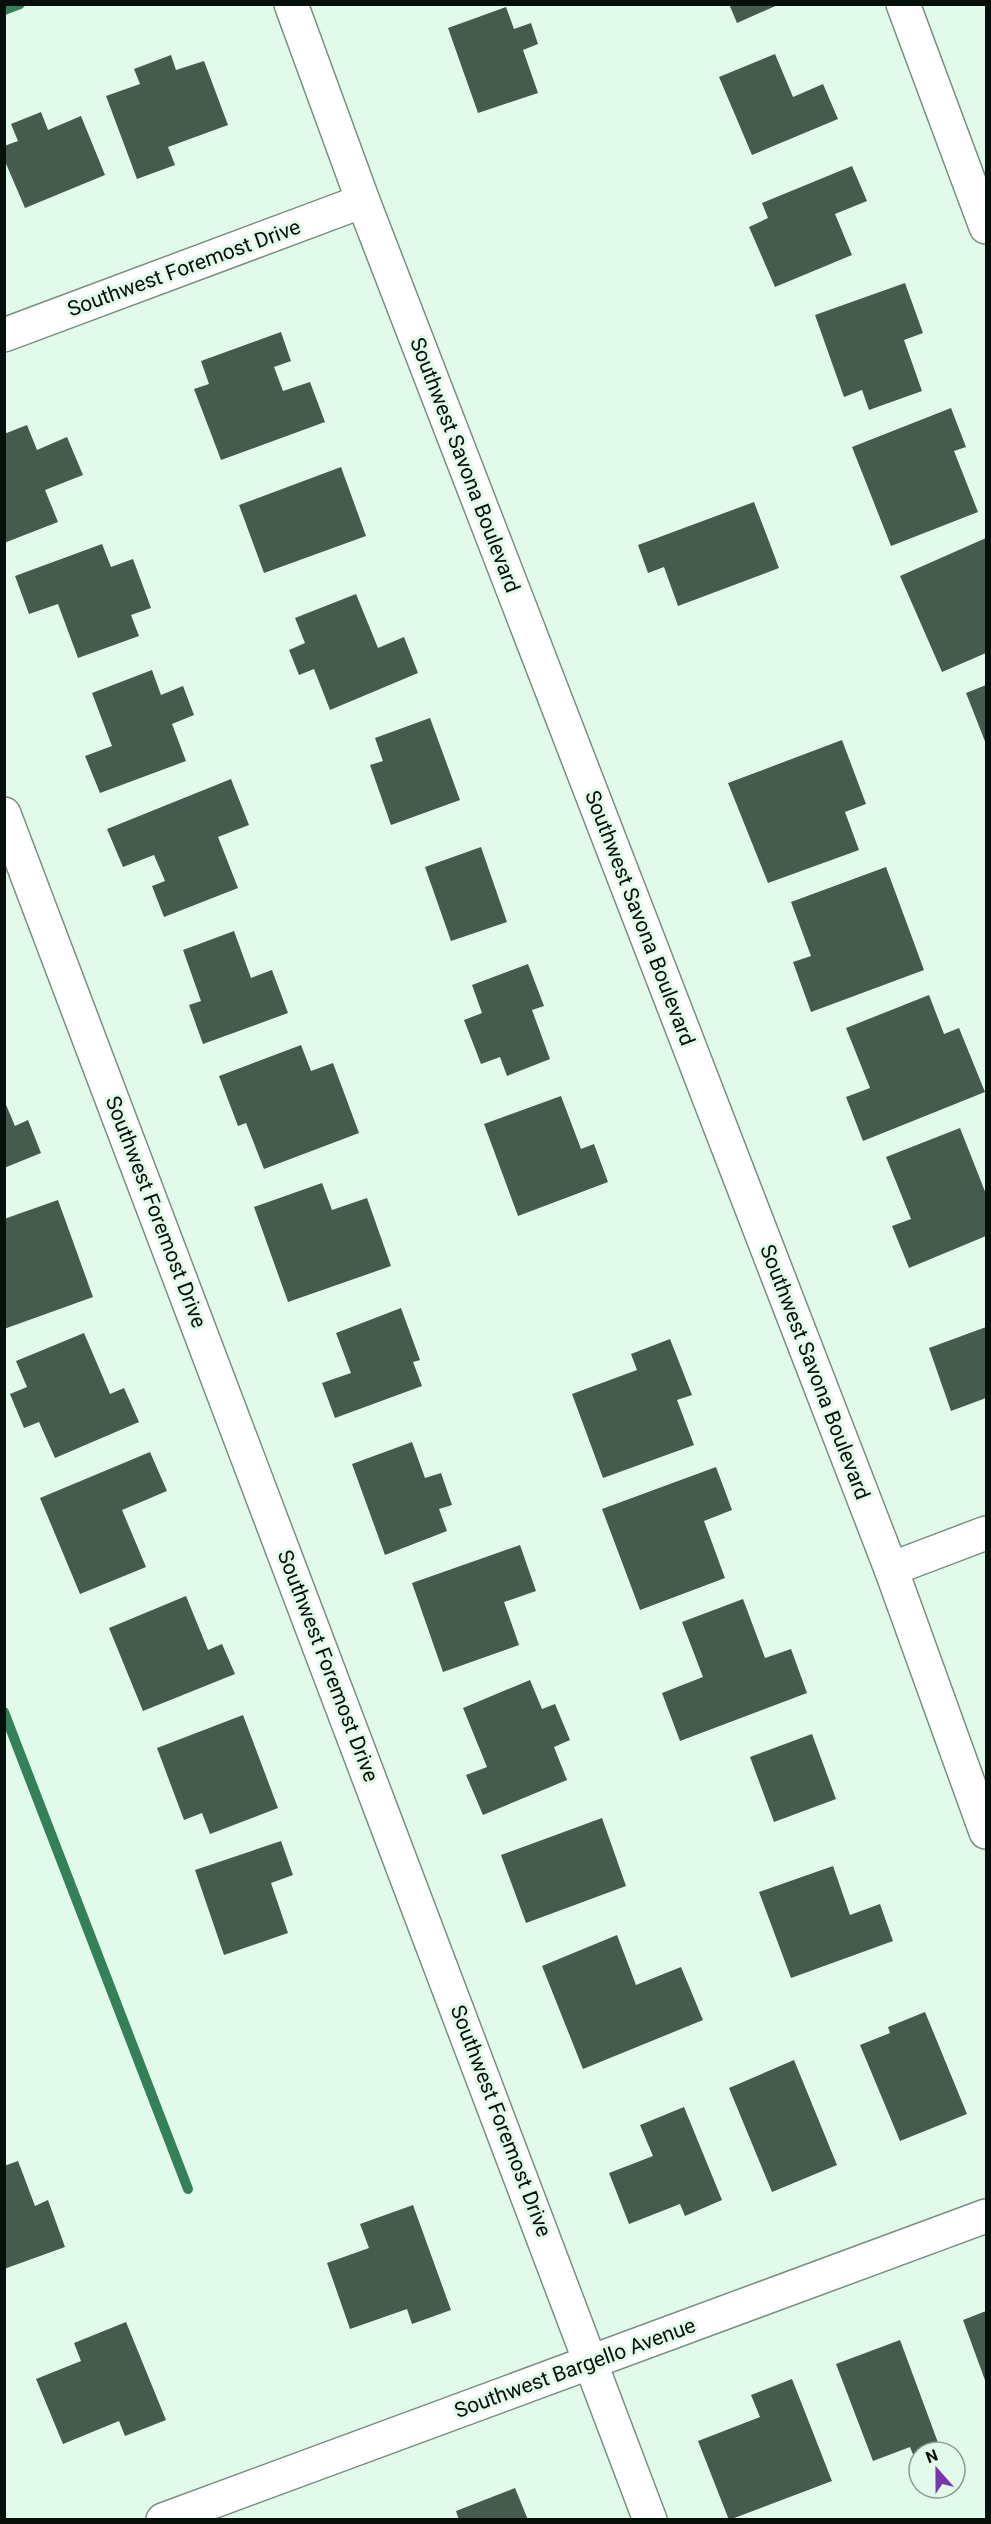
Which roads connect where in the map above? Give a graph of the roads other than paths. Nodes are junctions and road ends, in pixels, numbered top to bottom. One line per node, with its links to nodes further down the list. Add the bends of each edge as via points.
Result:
1 (291, 4): 3 (street, Southwest Savona Boulevard)
2 (903, 4): 4 (street)
3 (363, 201): 5 (street, Southwest Foremost Drive); 8 (street, Southwest Savona Boulevard)
4 (987, 227)
5 (4, 335)
6 (4, 814): 11 (street, Southwest Foremost Drive)
7 (987, 1533): 8 (street)
8 (891, 1569): 9 (street, Southwest Savona Boulevard)
9 (987, 1832)
10 (987, 2216): 11 (street, Southwest Bargello Avenue)
11 (592, 2362): 12 (street, Southwest Bargello Avenue); 13 (street, Southwest Foremost Drive)
12 (163, 2520)
13 (650, 2520)

